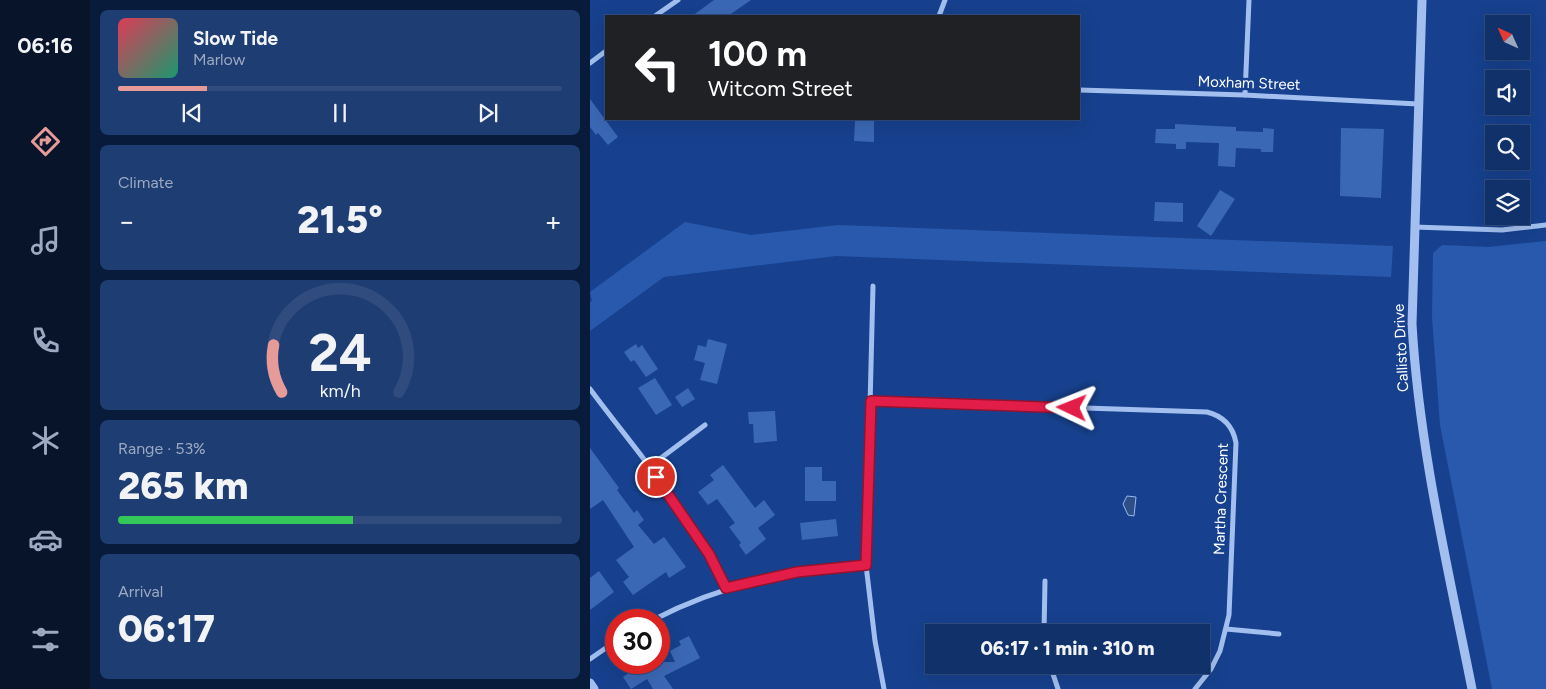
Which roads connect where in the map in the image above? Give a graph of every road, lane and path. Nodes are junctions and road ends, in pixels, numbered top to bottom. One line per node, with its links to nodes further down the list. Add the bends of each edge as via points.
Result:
1 (678, 0): 5 (street)
2 (945, 0): 6 (street)
3 (1249, 0): 10 (street)
4 (1422, 0): 11 (street, Callisto Drive)
5 (664, 14)
6 (939, 15)
7 (605, 52): 8 (street)
8 (590, 63)
9 (1080, 90): 10 (street, Moxham Street)
10 (1245, 95): 11 (street, Moxham Street)
11 (1418, 104): 13 (street, Callisto Drive)
12 (1546, 225): 13 (street, via 1502,230)
13 (1414, 227): 34 (street, Callisto Drive, via 1412,324 1419,412)
14 (873, 286): 16 (street)
15 (590, 389): 18 (street)
16 (871, 401): 19 (street); 24 (street, Martha Crescent, via 1207,412 1220,417 1231,428 1236,443)
17 (705, 425): 18 (street)
18 (649, 467): 21 (street, via 709,554)
19 (866, 565): 21 (street, via 787,574); 31 (street, via 874,641)
20 (1045, 581): 23 (street)
21 (726, 588): 22 (street)
22 (670, 613)
23 (1044, 624)
24 (1226, 629): 25 (street); 33 (street, Martha Crescent, via 1216,659)
25 (1279, 634)
26 (605, 649): 27 (street)
27 (590, 659)
28 (1053, 674): 32 (street)
29 (590, 683): 30 (street)
30 (594, 689)
31 (884, 689)
32 (1058, 689)
33 (1195, 689)
34 (1472, 689)

